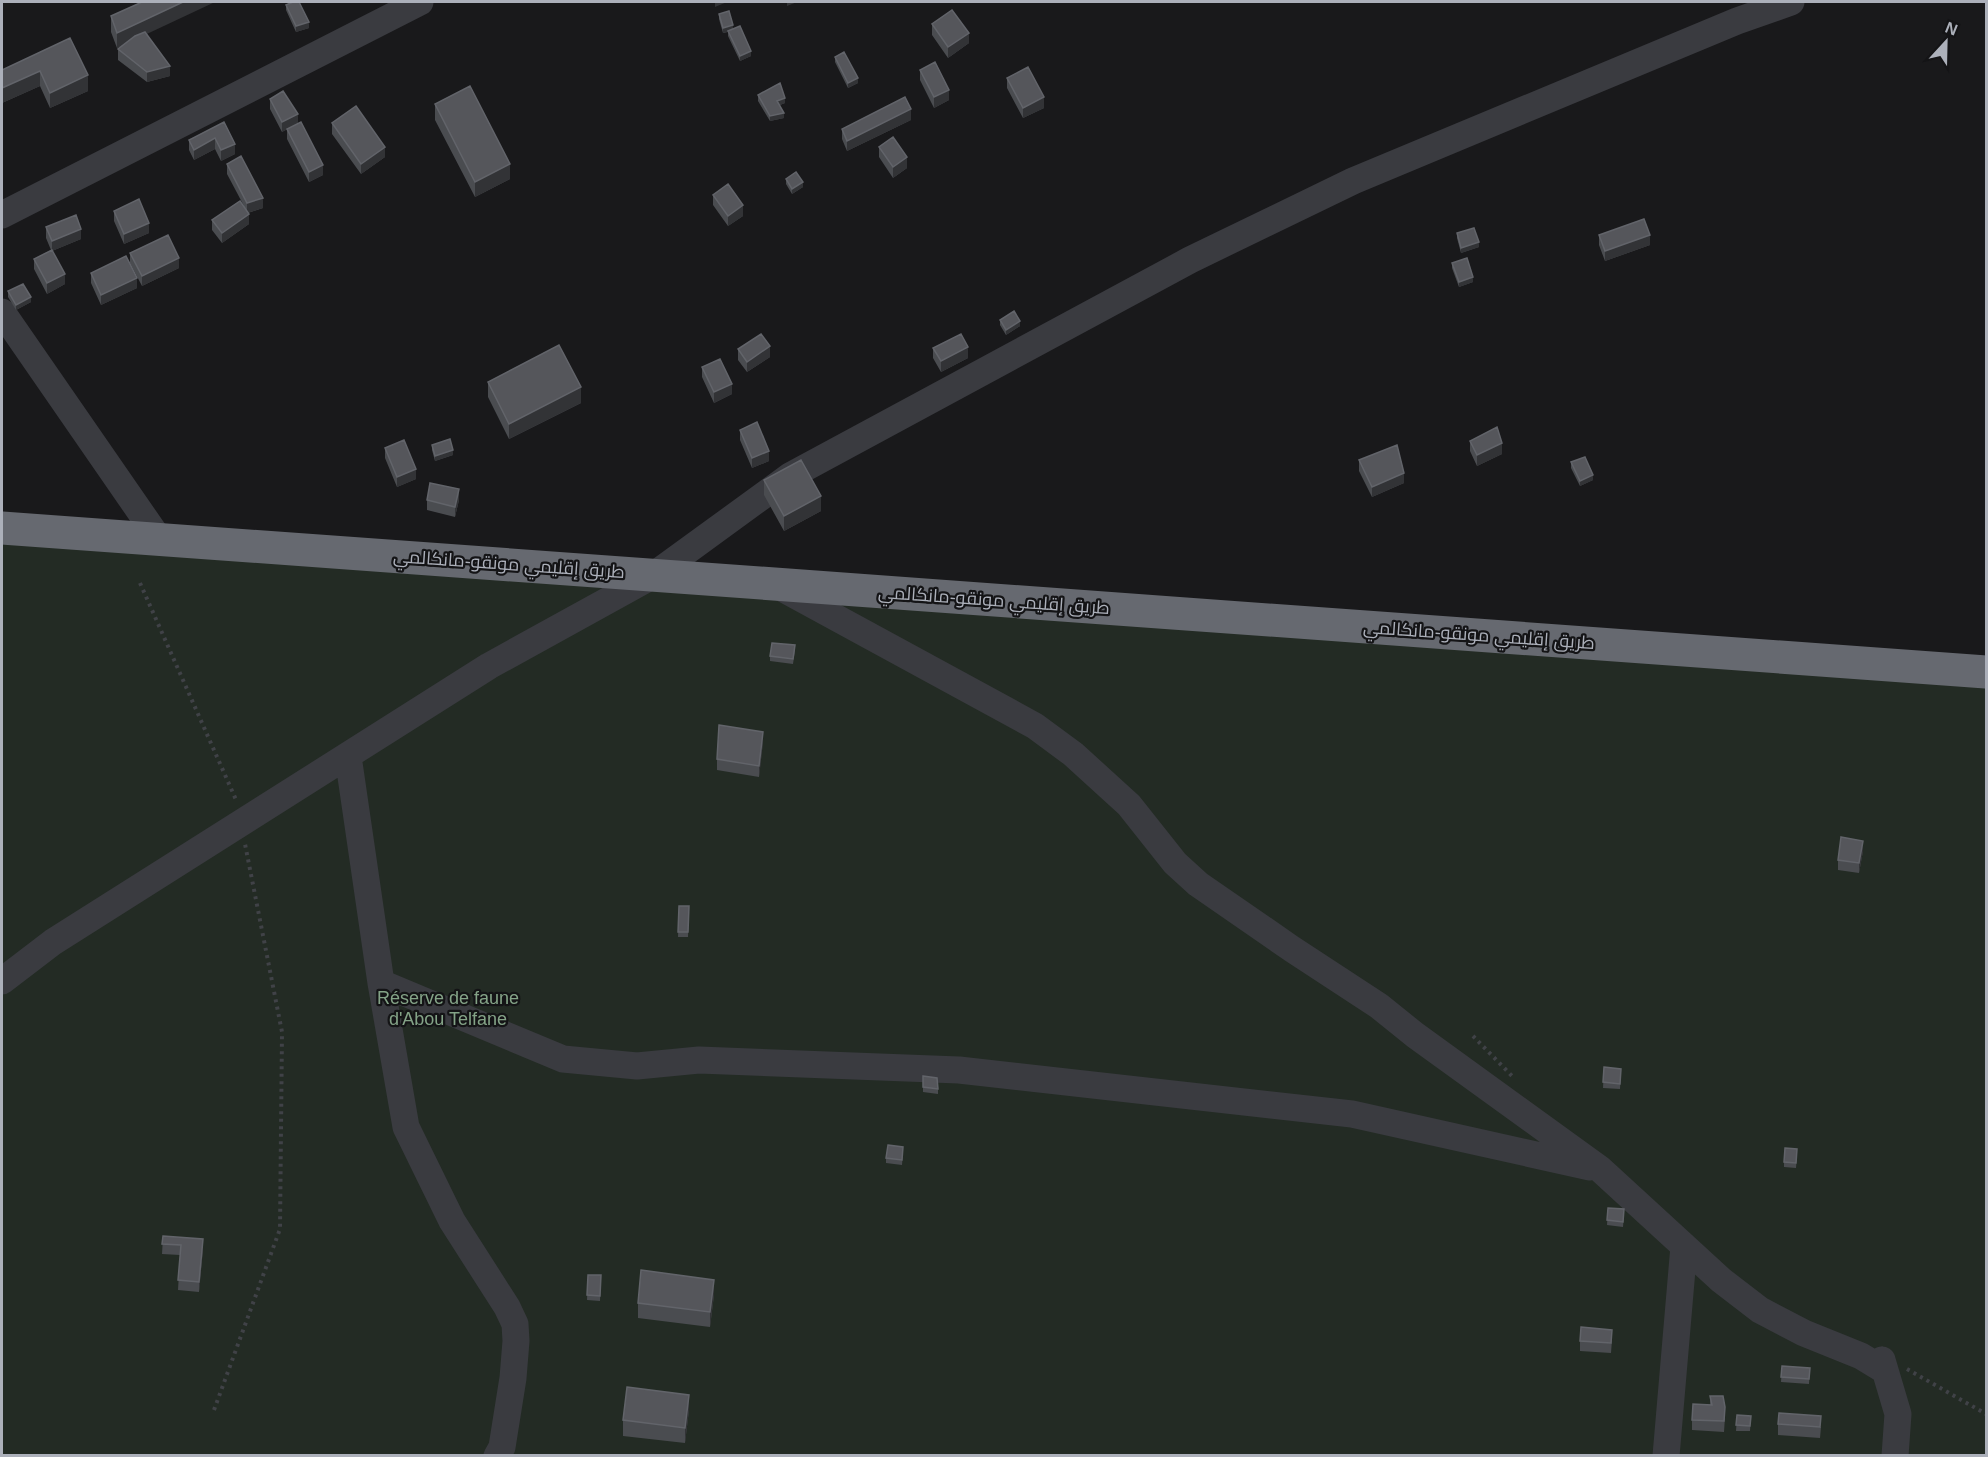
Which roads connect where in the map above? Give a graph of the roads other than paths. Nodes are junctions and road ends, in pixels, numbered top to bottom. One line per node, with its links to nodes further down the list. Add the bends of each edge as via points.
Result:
1 (420, 2): 3 (street)
2 (1791, 2): 7 (street, via 1353,181 1190,260 790,476)
3 (2, 214)
4 (2, 312): 6 (street)
5 (2, 528): 6 (highway, طريق إقليمي مونقو-مانكالمي)
6 (159, 539): 7 (highway, طريق إقليمي مونقو-مانكالمي)
7 (654, 575): 8 (highway, طريق إقليمي مونقو-مانكالمي); 10 (street, via 489,666)
8 (775, 584): 9 (highway, طريق إقليمي مونقو-مانكالمي); 13 (street, via 1035,726 1073,754 1129,805 1174,863 1198,884 1379,1005)
9 (1986, 672)
10 (348, 756): 11 (street, via 53,942); 12 (street)
11 (2, 981)
12 (381, 983): 13 (street, via 563,1059 637,1066 699,1060 971,1072 1352,1114); 15 (street, via 406,1127 452,1221 515,1324 513,1378 502,1447)
13 (1600, 1169): 14 (street)
14 (1684, 1246): 16 (street); 17 (street, via 1760,1310 1884,1370 1882,1360 1898,1414)
15 (497, 1455)
16 (1666, 1455)
17 (1895, 1455)

